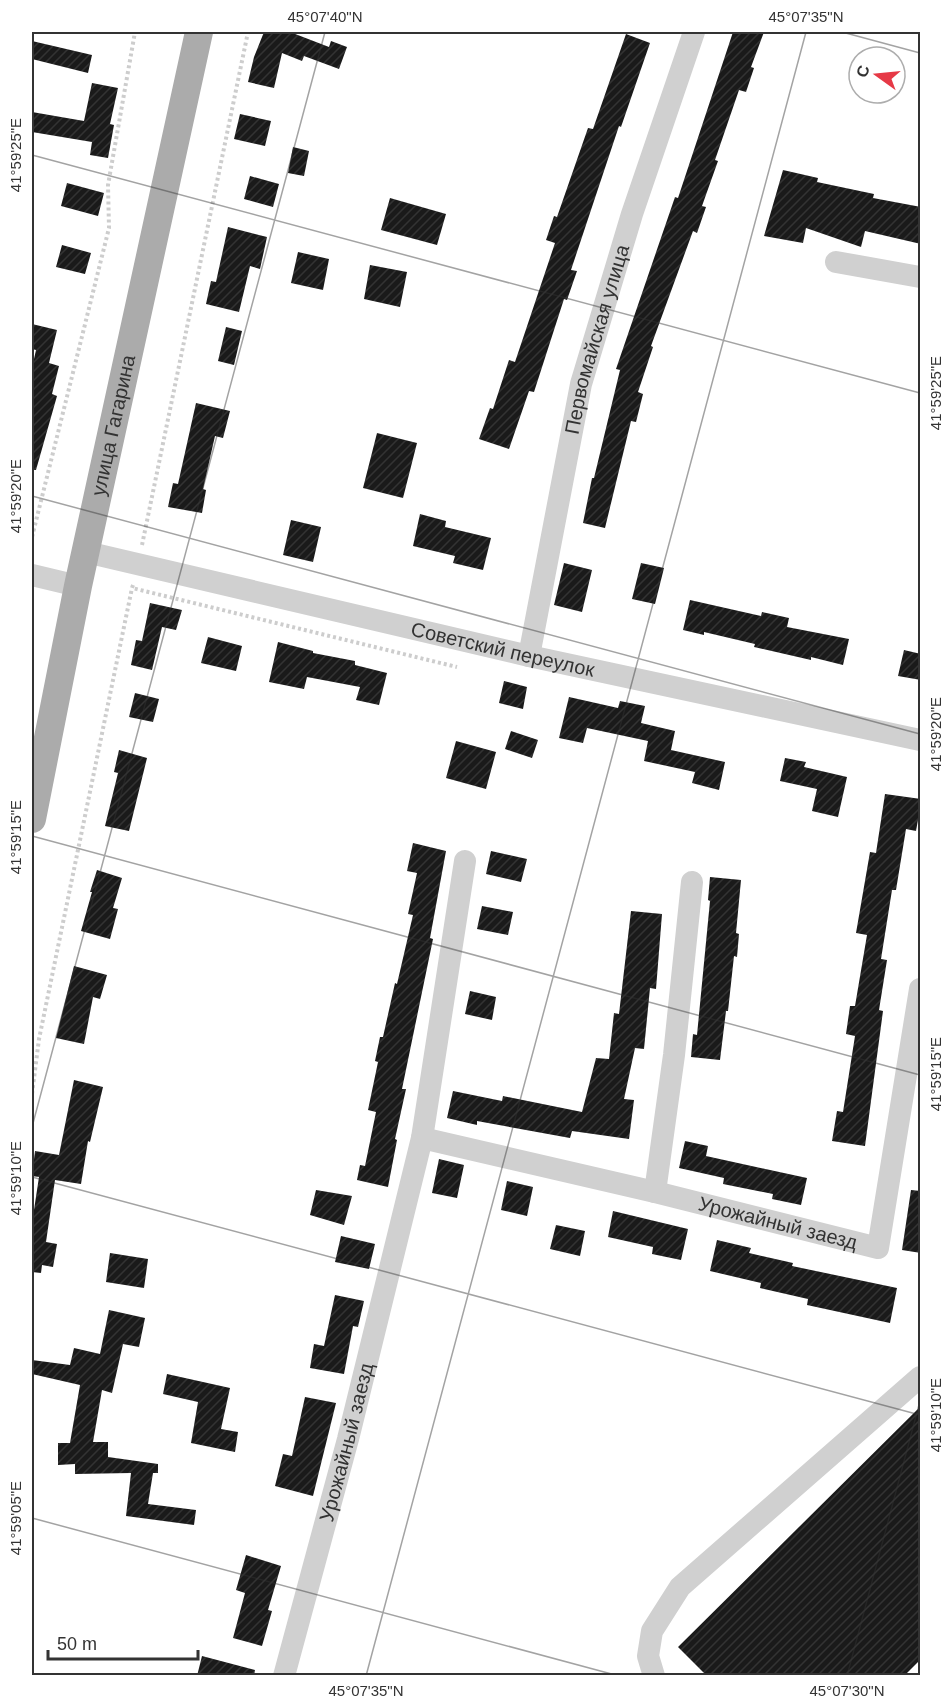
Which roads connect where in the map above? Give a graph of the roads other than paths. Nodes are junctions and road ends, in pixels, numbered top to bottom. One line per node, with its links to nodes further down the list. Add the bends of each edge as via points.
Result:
1 (199, 32): 5 (main road, улица Гагарина)
2 (694, 32): 8 (street, Первомайская улица, via 632,214 581,384)
3 (836, 262): 4 (street)
4 (921, 278)
5 (86, 552): 7 (main road, улица Гагарина); 8 (street, Советский переулок)
6 (32, 574): 7 (street)
7 (78, 586): 10 (main road, улица Гагарина)
8 (530, 656): 9 (street, Советский переулок)
9 (921, 740)
10 (32, 819)
11 (465, 861): 14 (street, Урожайный заезд)
12 (692, 882): 15 (street)
13 (921, 989): 15 (street, Урожайный заезд, via 878,1248)
14 (422, 1138): 15 (street, Урожайный заезд); 17 (street, Урожайный заезд, via 348,1440)
15 (655, 1192)
16 (921, 1377): 18 (street, via 681,1587 652,1631 648,1656)
17 (284, 1676)
18 (654, 1676)

